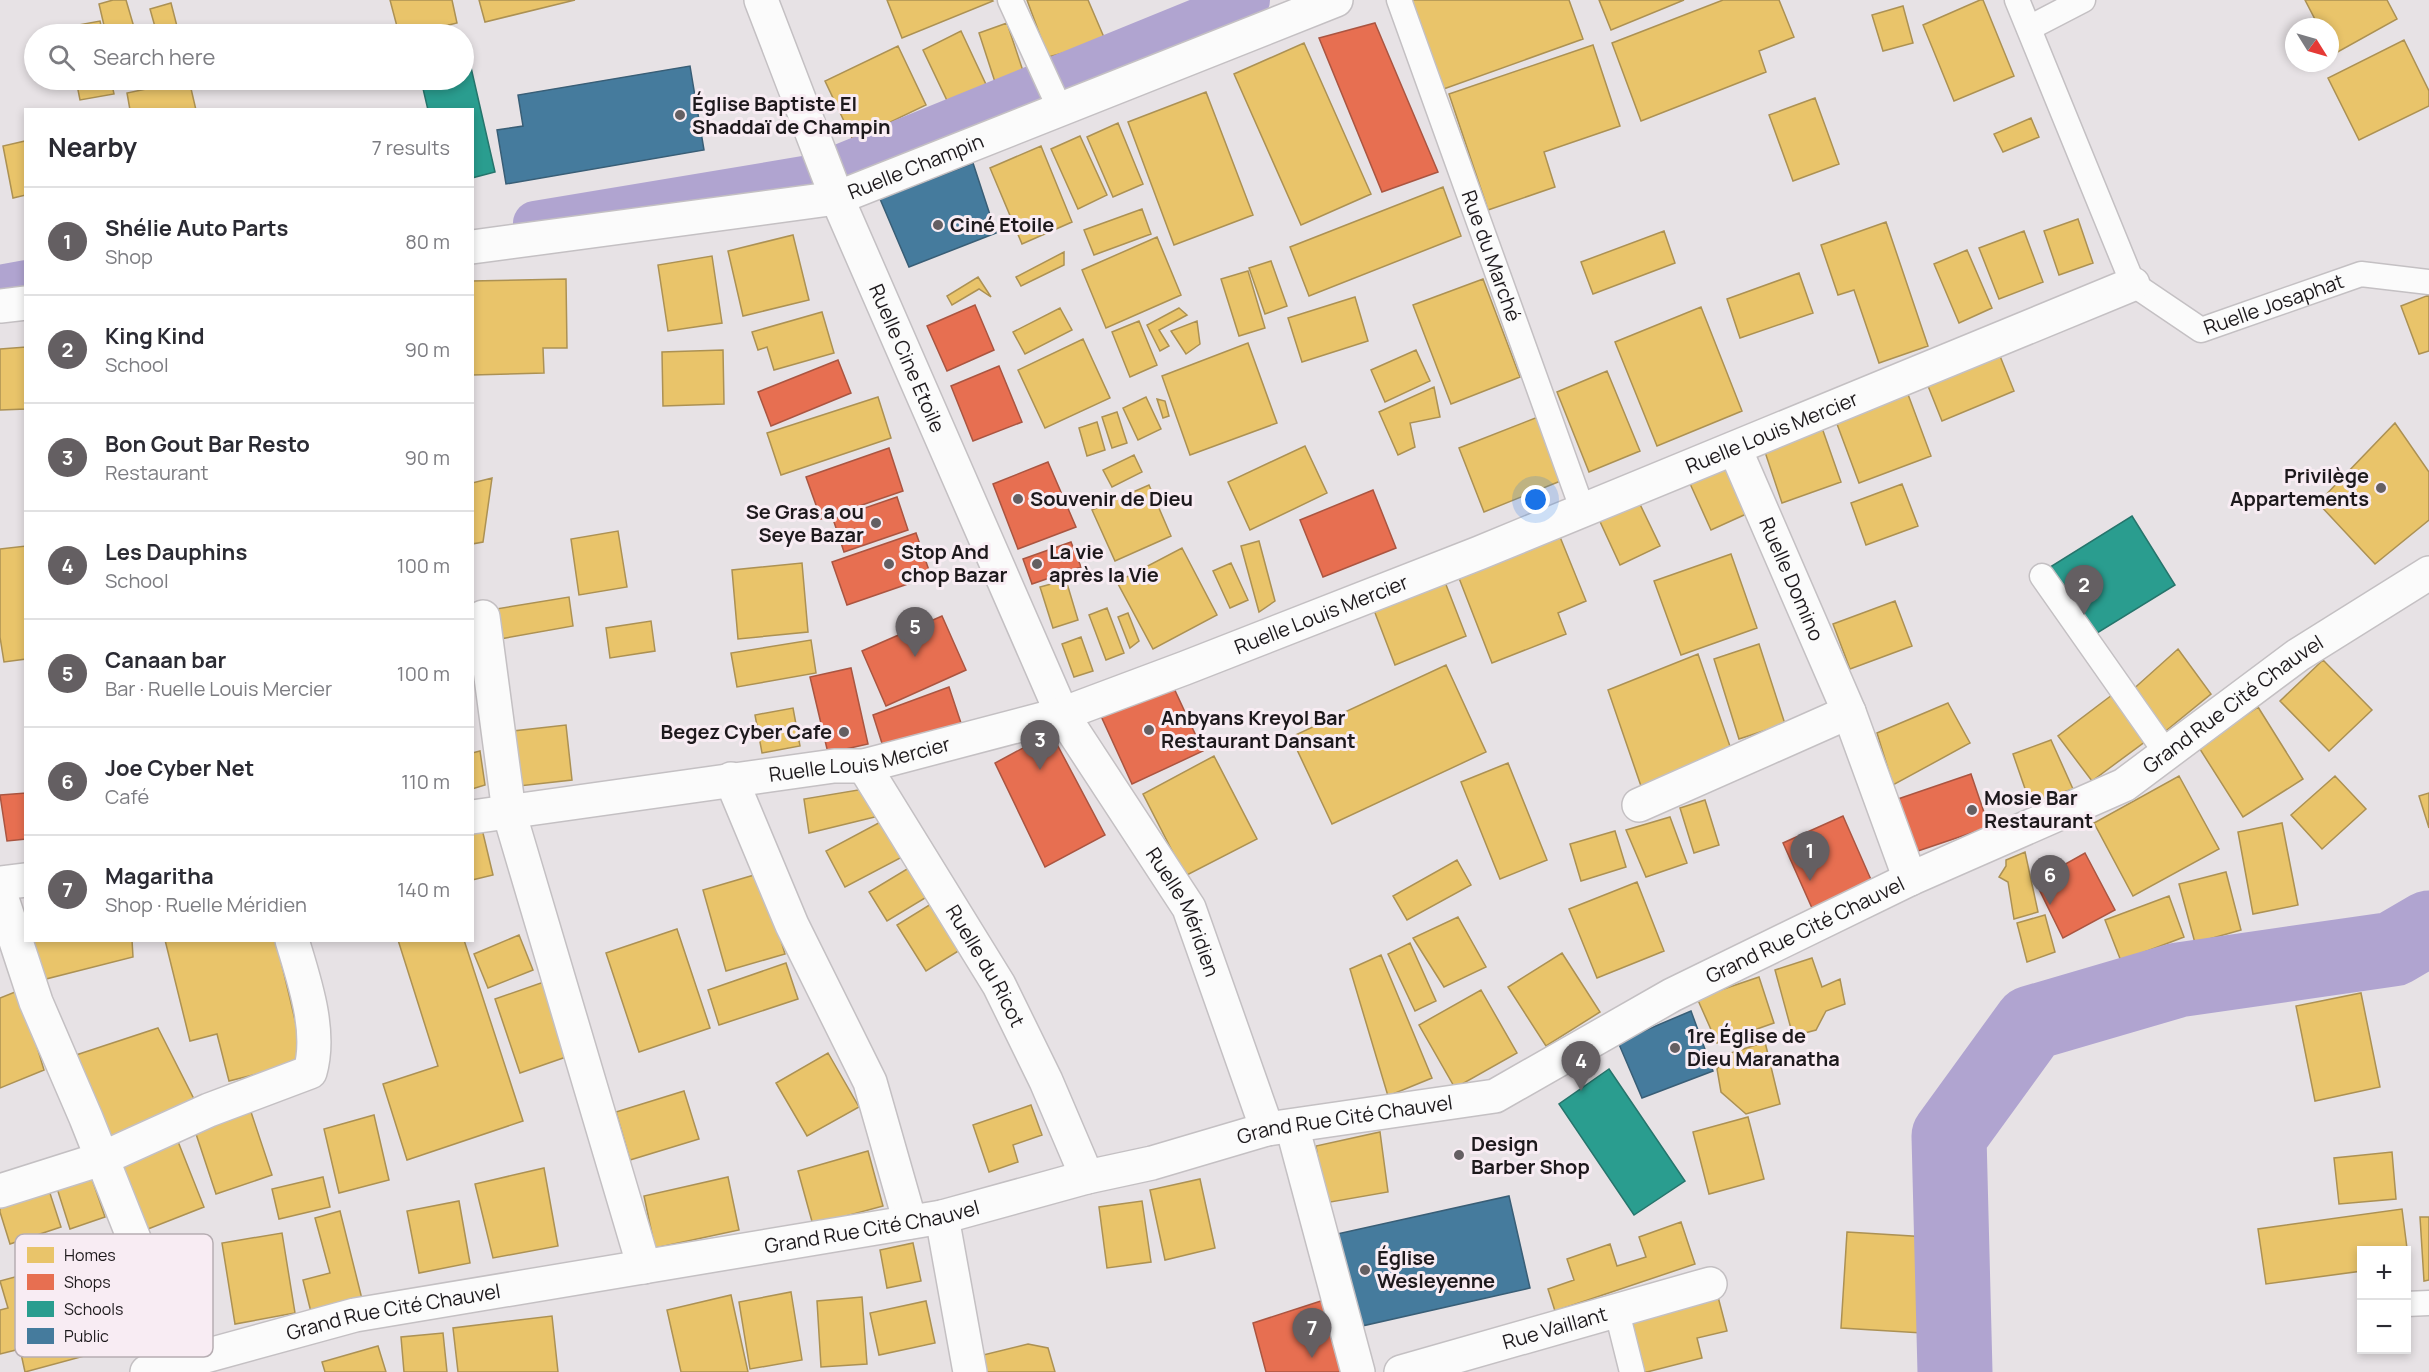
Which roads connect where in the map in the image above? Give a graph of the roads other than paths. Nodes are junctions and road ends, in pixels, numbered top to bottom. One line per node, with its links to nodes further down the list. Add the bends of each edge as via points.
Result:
1 (761, 0): 9 (street, Ruelle Cine Etoile)
2 (1010, 0): 8 (lane)
3 (1336, 0): 8 (street, Ruelle Champin)
4 (1399, 0): 16 (lane, Rue du Marché)
5 (2017, 0): 7 (lane)
6 (2083, 0): 7 (lane)
7 (2028, 28): 12 (lane)
8 (1060, 109): 9 (street, Ruelle Champin)
9 (837, 198): 10 (street, Ruelle Champin); 21 (street, Ruelle Cine Etoile)
10 (474, 247)
11 (2429, 282): 12 (lane, Ruelle Josaphat, via 2361,274 2200,330)
12 (2133, 284): 15 (street, Ruelle Louis Mercier)
13 (24, 303): 14 (street)
14 (0, 306)
15 (1735, 449): 16 (street, Ruelle Louis Mercier); 20 (street, Ruelle Domino)
16 (1583, 511): 21 (street, Ruelle Louis Mercier)
17 (2429, 573): 22 (street, Grand Rue Cité Chauvel, via 2298,655)
18 (2042, 576): 22 (lane)
19 (483, 617): 26 (street)
20 (1849, 712): 25 (street); 28 (street, Ruelle Domino)
21 (1062, 714): 23 (street, Ruelle Louis Mercier); 33 (street, Ruelle Méridien, via 1189,908)
22 (2167, 754): 28 (street, Grand Rue Cité Chauvel, via 2124,785)
23 (864, 766): 24 (street, Ruelle Louis Mercier, via 834,765); 35 (street, Ruelle du Ricot, via 999,985)
24 (731, 779): 26 (street, Ruelle Louis Mercier); 38 (street, via 792,925 870,1082)
25 (1639, 805)
26 (509, 812): 27 (street, Ruelle Louis Mercier); 40 (street)
27 (474, 817)
28 (1910, 879): 33 (street, Grand Rue Cité Chauvel, via 1672,996 1495,1096)
29 (24, 880): 30 (street)
30 (0, 883)
31 (0, 893): 34 (street, via 36,1002)
32 (293, 942): 34 (street, via 308,993 315,1055 310,1072 209,1110)
33 (1280, 1127): 35 (street, Grand Rue Cité Chauvel); 48 (street, Ruelle Méridien)
34 (101, 1159): 36 (street); 39 (street)
35 (1087, 1177): 37 (street, Grand Rue Cité Chauvel)
36 (0, 1191)
37 (942, 1216): 38 (street, Grand Rue Cité Chauvel); 47 (street)
38 (910, 1222): 40 (street, Grand Rue Cité Chauvel)
39 (132, 1234)
40 (644, 1267): 45 (street, Grand Rue Cité Chauvel, via 355,1315)
41 (1710, 1284): 44 (street, Rue Vaillant)
42 (2429, 1303): 43 (lane)
43 (2411, 1304)
44 (1617, 1312): 49 (street, Rue Vaillant); 50 (lane)
45 (186, 1367): 46 (street, Grand Rue Cité Chauvel)
46 (147, 1372)
47 (970, 1372)
48 (1358, 1372)
49 (1401, 1372)
50 (1632, 1372)

